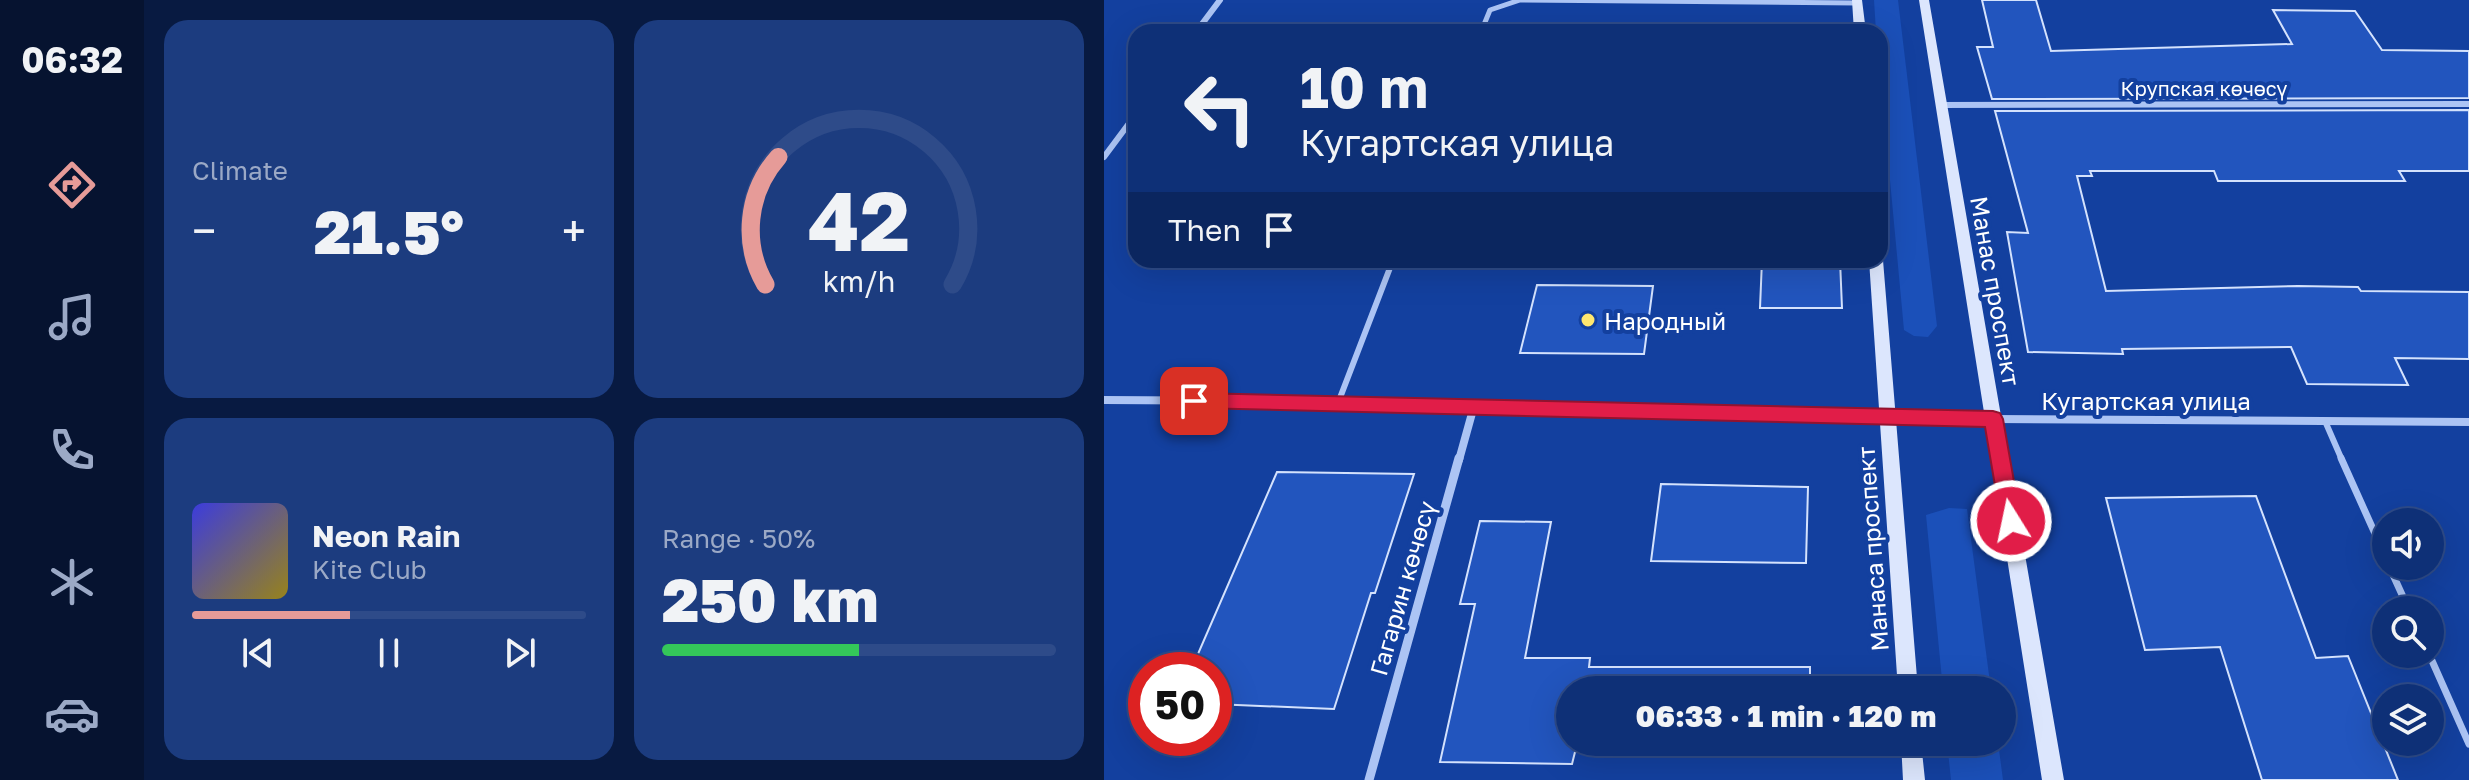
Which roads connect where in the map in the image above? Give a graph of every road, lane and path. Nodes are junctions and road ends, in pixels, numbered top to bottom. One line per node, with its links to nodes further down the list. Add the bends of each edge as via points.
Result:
1 (1220, 0): 4 (street)
2 (1924, 0): 8 (main road, Манас проспект)
3 (1858, 2): 5 (lane, via 1520,0 1490,10); 6 (main road)
4 (1202, 24)
5 (1484, 24)
6 (1859, 24)
7 (2469, 104): 8 (street, Крупская көчөсү)
8 (1939, 105): 17 (main road, Манас проспект)
9 (1128, 125): 10 (street)
10 (1104, 157)
11 (1390, 268): 14 (lane)
12 (1877, 268): 16 (main road, Манаса проспект)
13 (1104, 400): 14 (street, Кугартская улица)
14 (1338, 403): 15 (street, Кугартская улица)
15 (1474, 406): 16 (street, Кугартская улица); 25 (street, Гагарин көчөсү)
16 (1889, 416): 17 (street, Кугартская улица); 22 (main road, Манаса проспект)
17 (1993, 419): 18 (street, Кугартская улица); 27 (main road, Манас проспект)
18 (2325, 421): 19 (street, Кугартская улица); 20 (lane)
19 (2469, 422)
20 (2372, 527)
21 (2435, 668): 23 (lane)
22 (1907, 676)
23 (2469, 744)
24 (1912, 756): 26 (main road)
25 (1369, 780)
26 (1914, 780)
27 (2053, 780)

